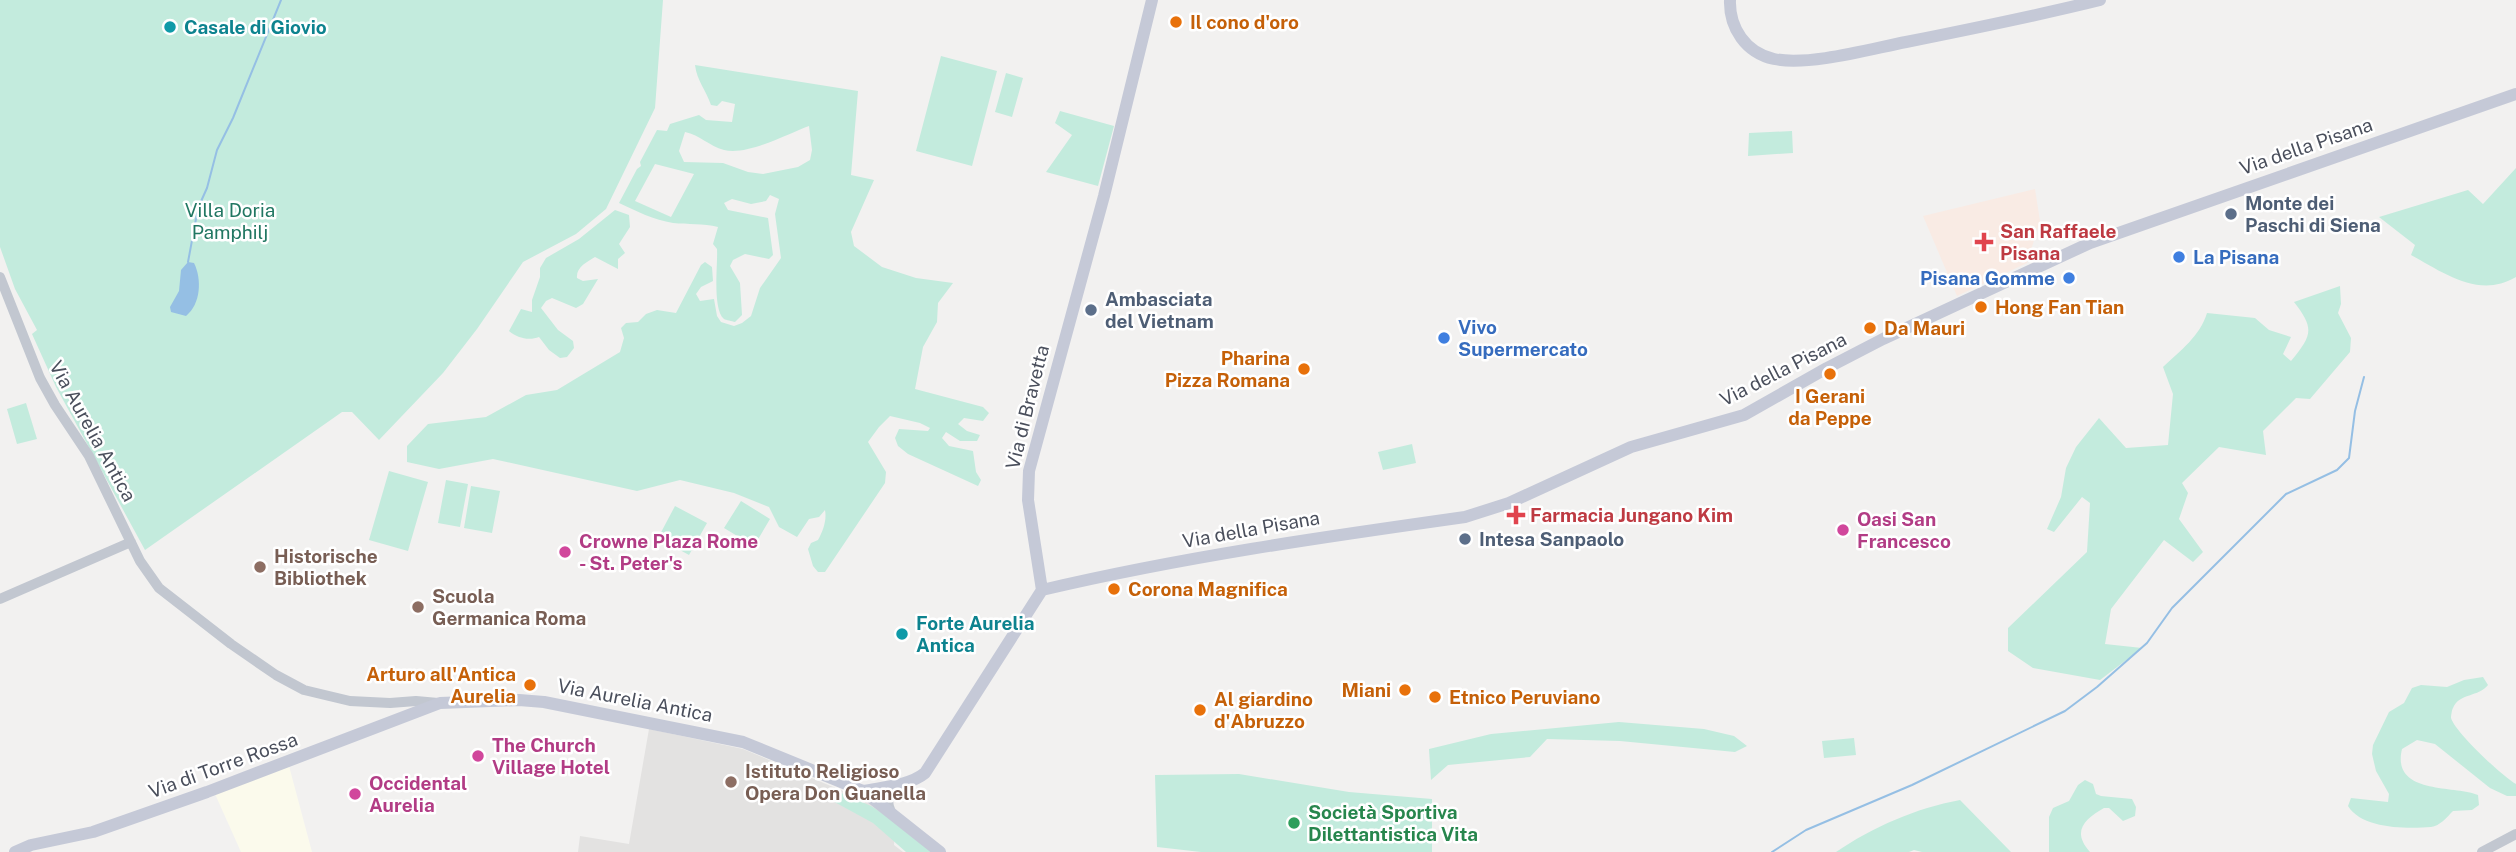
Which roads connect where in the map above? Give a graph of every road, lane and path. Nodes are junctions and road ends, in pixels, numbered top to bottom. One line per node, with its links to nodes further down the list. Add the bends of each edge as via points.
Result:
1 (1152, 0): 7 (main road, Via di Bravetta, via 1029,471 1028,500)
2 (1730, 0): 3 (main road, via 1733,23 1742,39 1758,53 1782,60 1844,55)
3 (2099, 0)
4 (2513, 98): 7 (main road, Via della Pisana, via 2426,124 2090,243 1869,346 1744,415 1631,447 1490,510 1219,554)
5 (0, 276): 6 (street, Via Aurelia Antica, via 40,378 89,456)
6 (131, 542): 8 (street); 9 (street, Via Aurelia Antica, via 159,588 276,676 332,699)
7 (1042, 590): 12 (main road, via 927,771)
8 (0, 599)
9 (390, 703): 10 (street, Via Aurelia Antica); 11 (street)
10 (440, 704): 11 (main road, Via di Torre Rossa); 13 (main road, Via Aurelia Antica, via 544,702 721,736)
11 (407, 715): 16 (main road, Via di Torre Rossa, via 93,832)
12 (902, 783): 13 (main road); 14 (street, via 889,795)
13 (863, 791): 14 (main road, Via Aurelia Antica)
14 (891, 812): 17 (main road)
15 (2516, 834): 18 (street)
16 (15, 852)
17 (940, 852)
18 (2482, 852)

